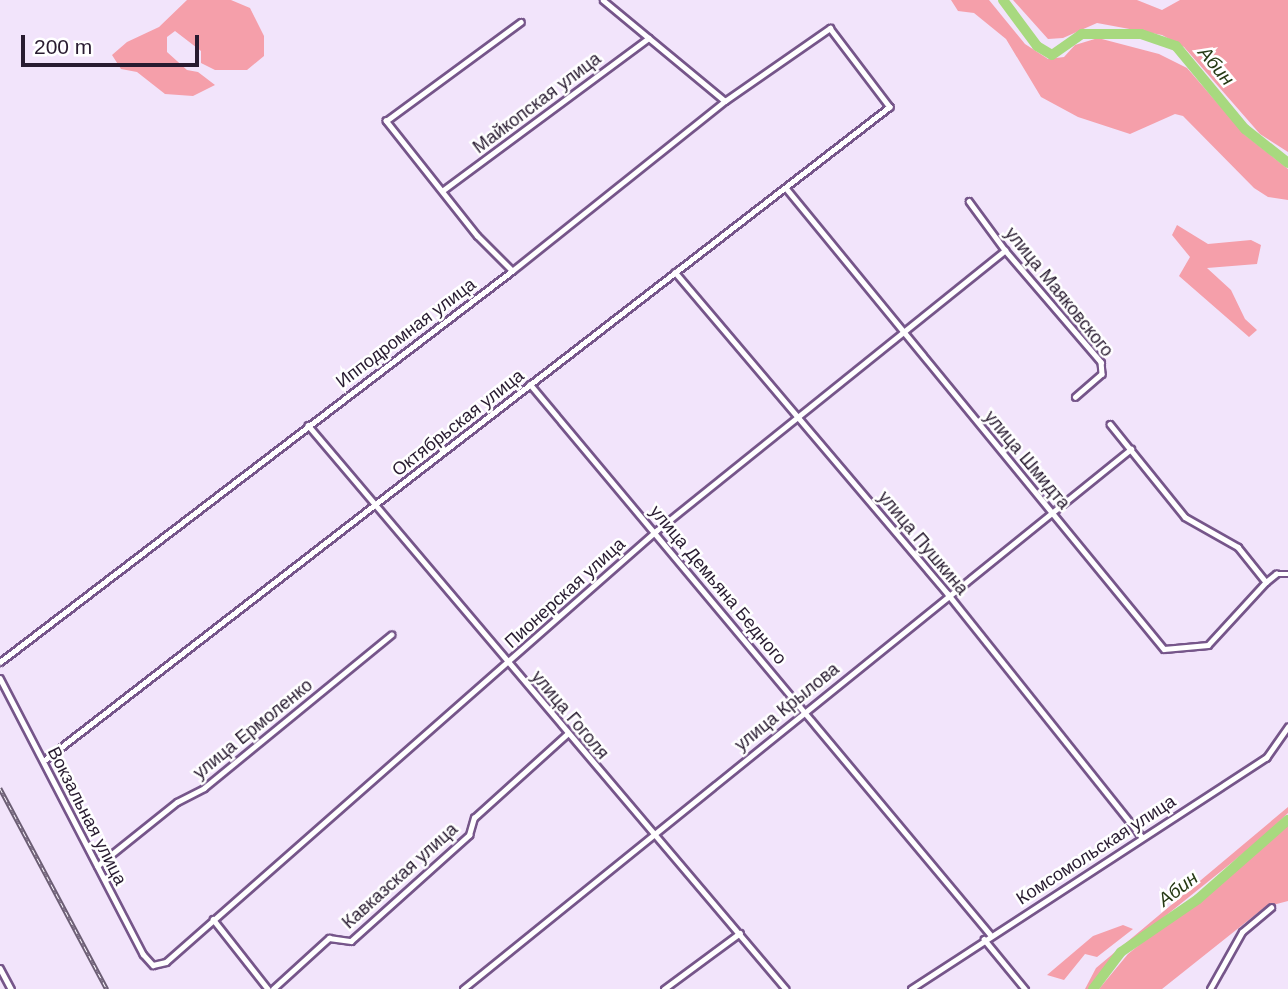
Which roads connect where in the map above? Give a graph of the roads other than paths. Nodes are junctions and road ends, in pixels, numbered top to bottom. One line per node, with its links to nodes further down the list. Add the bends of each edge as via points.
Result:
1 (603, 0): 3 (street)
2 (521, 22): 7 (street, via 386,121)
3 (649, 38): 4 (street); 7 (street, Майкопская улица)
4 (725, 101): 5 (street, Ипподромная улица, via 830,28); 10 (street, Ипподромная улица)
5 (890, 107): 6 (street, Октябрьская улица)
6 (786, 188): 11 (street, Октябрьская улица); 12 (street, улица Шмидта)
7 (442, 191): 10 (street)
8 (969, 201): 9 (street, улица Маяковского)
9 (1004, 250): 12 (street, Пионерская улица); 14 (street, улица Маяковского, via 1101,362 1102,374)
10 (512, 271): 17 (street, Ипподромная улица)
11 (675, 272): 13 (street, Октябрьская улица); 15 (street, улица Пушкина)
12 (903, 334): 15 (street, Пионерская улица); 20 (street, улица Шмидта)
13 (530, 384): 19 (street, Октябрьская улица); 21 (street, улица Демьяна Бедного)
14 (1076, 397)
15 (798, 416): 21 (street, Пионерская улица); 24 (street, улица Пушкина)
16 (1110, 424): 18 (street)
17 (308, 425): 19 (street, улица Гоголя); 26 (street, Ипподромная улица)
18 (1131, 449): 20 (street, улица Крылова); 23 (street, via 1185,517 1238,547)
19 (377, 504): 27 (street, улица Гоголя); 32 (street, Октябрьская улица)
20 (1053, 514): 23 (street, улица Шмидта, via 1164,649 1208,645); 24 (street, улица Крылова)
21 (656, 531): 27 (street, Пионерская улица); 29 (street, улица Демьяна Бедного)
22 (1288, 574): 23 (street, via 1276,574)
23 (1266, 582)
24 (948, 594): 29 (street, улица Крылова); 34 (street, улица Пушкина)
25 (391, 635): 35 (street, улица Ермоленко, via 204,788 177,802)
26 (0, 662)
27 (508, 663): 31 (street, улица Гоголя); 37 (street, Пионерская улица)
28 (0, 678): 32 (street, Вокзальная улица)
29 (804, 711): 33 (street, улица Крылова); 39 (street, улица Демьяна Бедного)
30 (1288, 727): 34 (street, Комсомольская улица, via 1266,758)
31 (567, 734): 33 (street, улица Гоголя); 44 (street, Кавказская улица, via 474,818 469,835 351,941 329,938)
32 (44, 761): 35 (street, Вокзальная улица)
33 (655, 834): 38 (street, улица Гоголя); 45 (street, улица Крылова)
34 (1142, 837): 39 (street, Комсомольская улица)
35 (97, 866): 41 (street, Вокзальная улица)
36 (1271, 908): 50 (street, via 1242,932)
37 (214, 919): 41 (street, Пионерская улица, via 166,962); 44 (street)
38 (740, 933): 46 (street); 47 (street, улица Гоголя)
39 (990, 934): 40 (street, Комсомольская улица)
40 (984, 939): 48 (street, Комсомольская улица); 49 (street)
41 (153, 965)
42 (0, 968): 43 (street)
43 (11, 989)
44 (270, 989)
45 (463, 989)
46 (664, 989)
47 (786, 989)
48 (911, 989)
49 (1025, 989)
50 (1210, 989)

